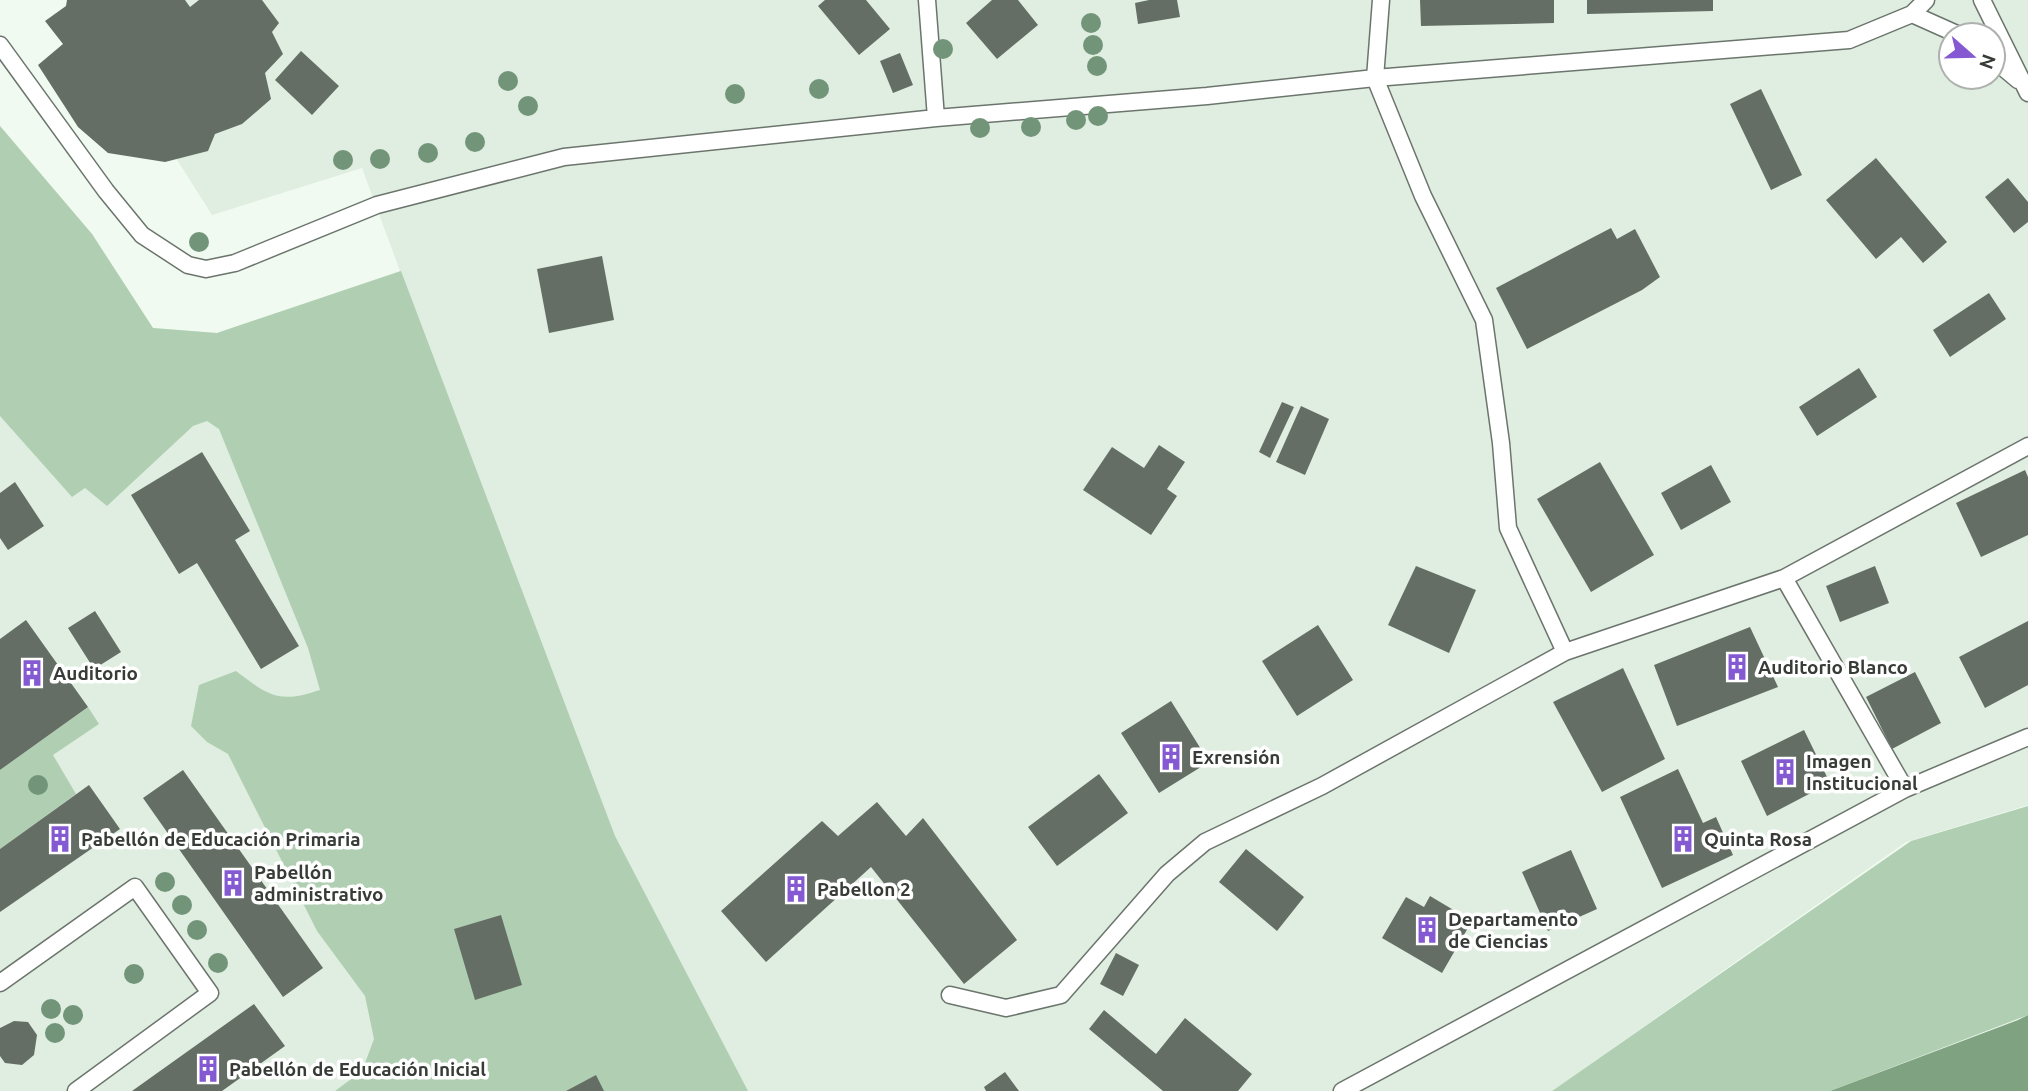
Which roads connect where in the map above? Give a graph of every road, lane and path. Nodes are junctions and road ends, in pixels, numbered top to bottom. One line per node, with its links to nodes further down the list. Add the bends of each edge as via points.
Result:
1 (927, 0): 11 (lane)
2 (1381, 0): 9 (lane)
3 (1926, 0): 5 (lane)
4 (1982, 0): 10 (lane)
5 (1912, 15): 6 (lane); 9 (lane, via 1849,40)
6 (1937, 26)
7 (0, 45): 11 (lane, via 142,235 188,265 206,269 235,264 377,205 565,157)
8 (2007, 72): 10 (lane)
9 (1375, 78): 11 (lane); 14 (lane, via 1423,196 1484,320 1508,528)
10 (2025, 88)
11 (936, 118)
12 (2028, 446): 13 (lane)
13 (1784, 578): 14 (lane); 16 (lane)
14 (1565, 652): 18 (lane, via 1322,786 1205,842 1167,874 1061,995 1006,1009)
15 (2028, 737): 16 (lane)
16 (1905, 789): 20 (lane)
17 (0, 983): 19 (lane, via 135,887 165,929 210,993)
18 (950, 995)
19 (76, 1091)
20 (1342, 1091)

